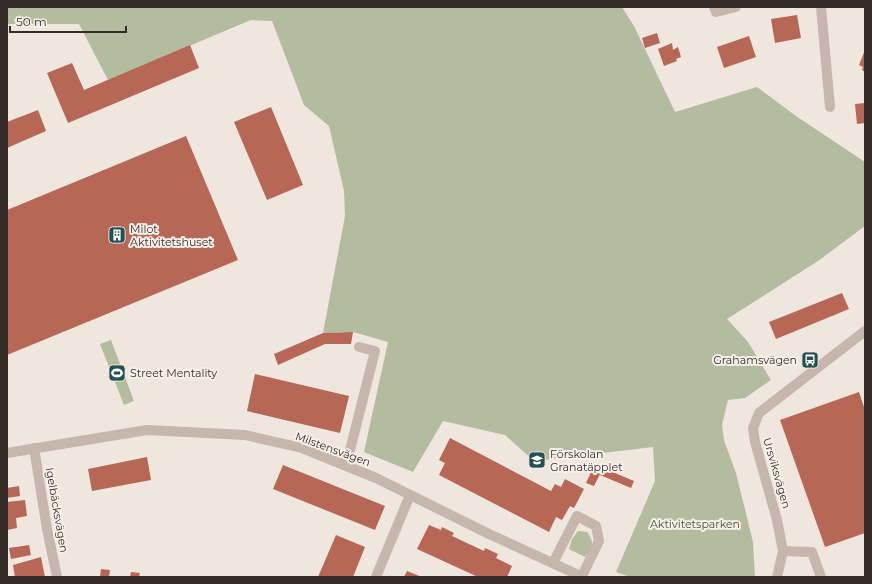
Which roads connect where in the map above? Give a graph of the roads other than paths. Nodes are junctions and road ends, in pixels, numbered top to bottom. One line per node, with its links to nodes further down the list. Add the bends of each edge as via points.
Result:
1 (736, 7): 3 (street)
2 (821, 7): 4 (street)
3 (715, 10)
4 (830, 107)
5 (865, 331): 11 (street, Ursviksvägen, via 759,413 753,428 778,520)
6 (358, 347): 9 (street, via 375,351)
7 (34, 448): 8 (street, Milstensvägen); 9 (street, Milstensvägen, via 147,430 245,435 302,448); 13 (street, Igelbäcksvägen, via 46,529)
8 (7, 453)
9 (344, 465): 10 (street, Milstensvägen)
10 (410, 495): 12 (street, Milstensvägen); 14 (street)
11 (783, 551): 16 (street, Ursviksvägen); 17 (street, via 812,552)
12 (554, 563): 15 (street, Milstensvägen); 15 (street, via 577,516 596,526 599,541)
13 (57, 577)
14 (376, 577)
15 (582, 577)
16 (777, 577)
17 (821, 577)

